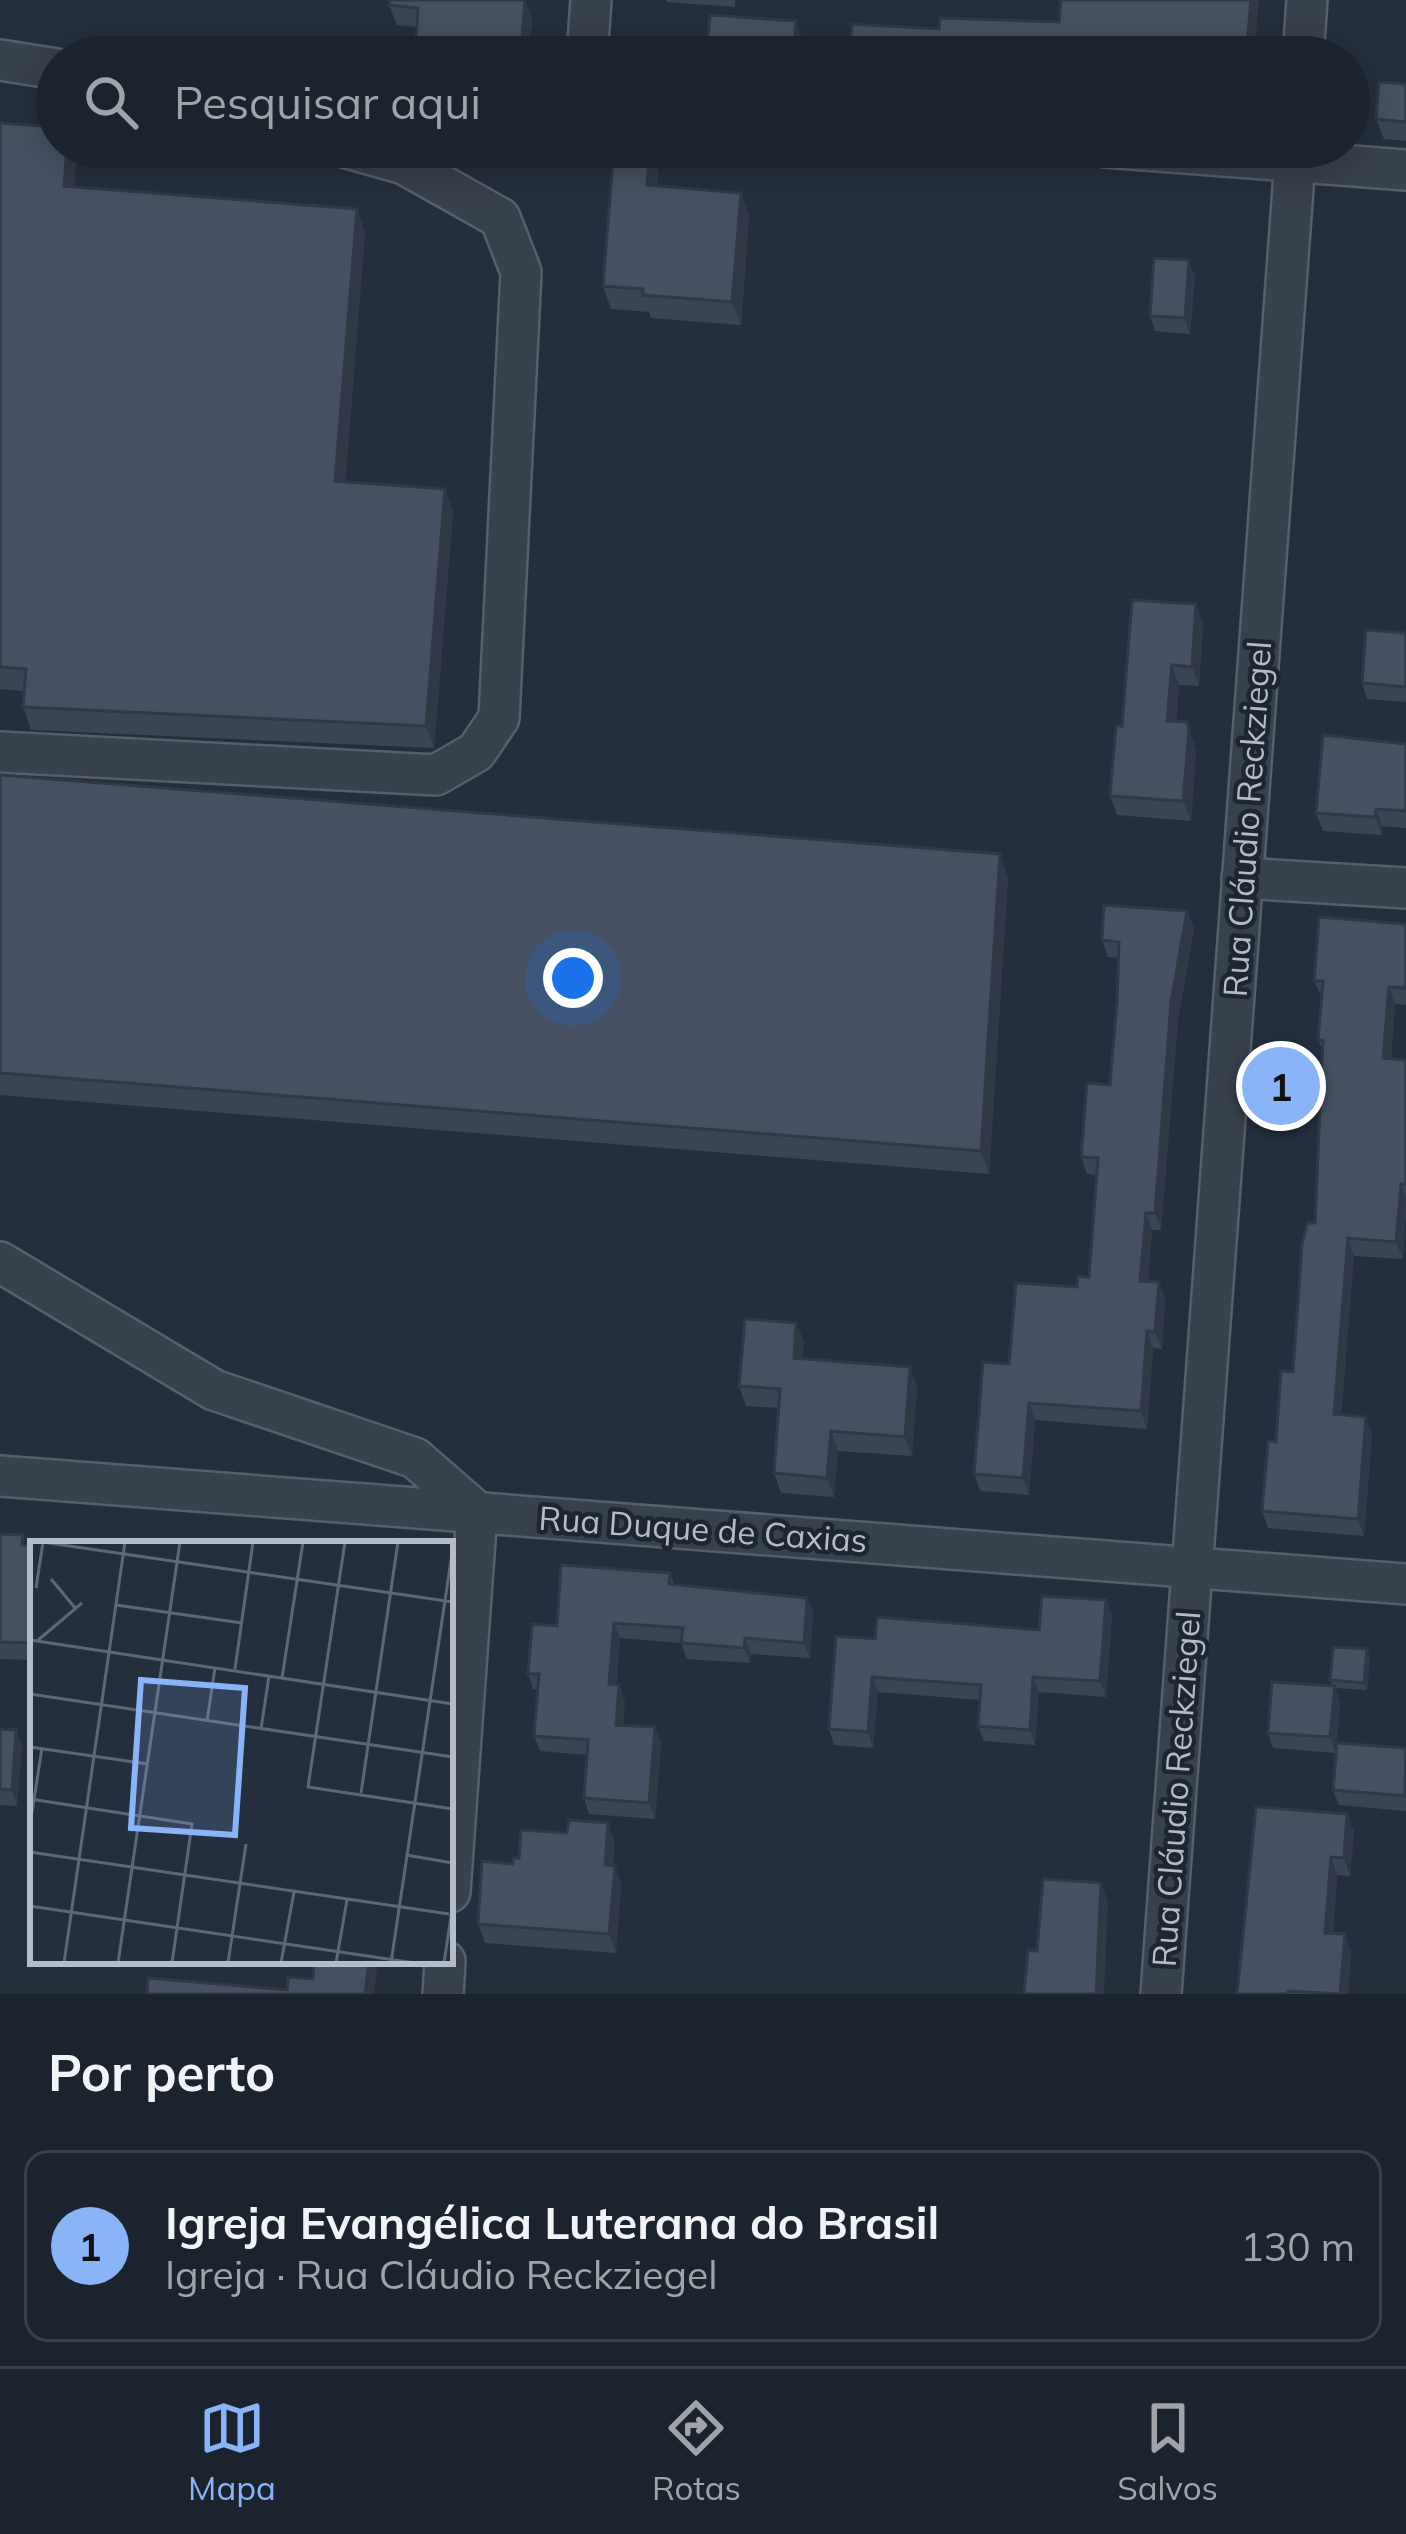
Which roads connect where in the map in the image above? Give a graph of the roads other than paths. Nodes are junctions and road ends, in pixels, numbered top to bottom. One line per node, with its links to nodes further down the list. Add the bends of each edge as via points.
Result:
1 (591, 0): 3 (street)
2 (1307, 0): 4 (street)
3 (588, 36)
4 (1304, 36)
5 (0, 60): 6 (street)
6 (36, 66)
7 (1370, 165): 10 (street)
8 (411, 168): 11 (street, via 500,218 521,272 499,718 476,752 436,776)
9 (1294, 168): 12 (street, Rua Cláudio Reckziegel)
10 (1406, 170)
11 (0, 752)
12 (1242, 878): 13 (street); 17 (street, Rua Cláudio Reckziegel)
13 (1406, 889)
14 (0, 1262): 16 (street, via 214,1390 415,1458)
15 (0, 1476): 16 (street, Rua Duque de Caxias)
16 (477, 1512): 17 (street, Rua Duque de Caxias); 19 (street)
17 (1192, 1566): 18 (street, Rua Duque de Caxias); 22 (street, Rua Cláudio Reckziegel)
18 (1406, 1584)
19 (453, 1850)
20 (445, 1964): 21 (street)
21 (443, 1994)
22 (1161, 1994)

